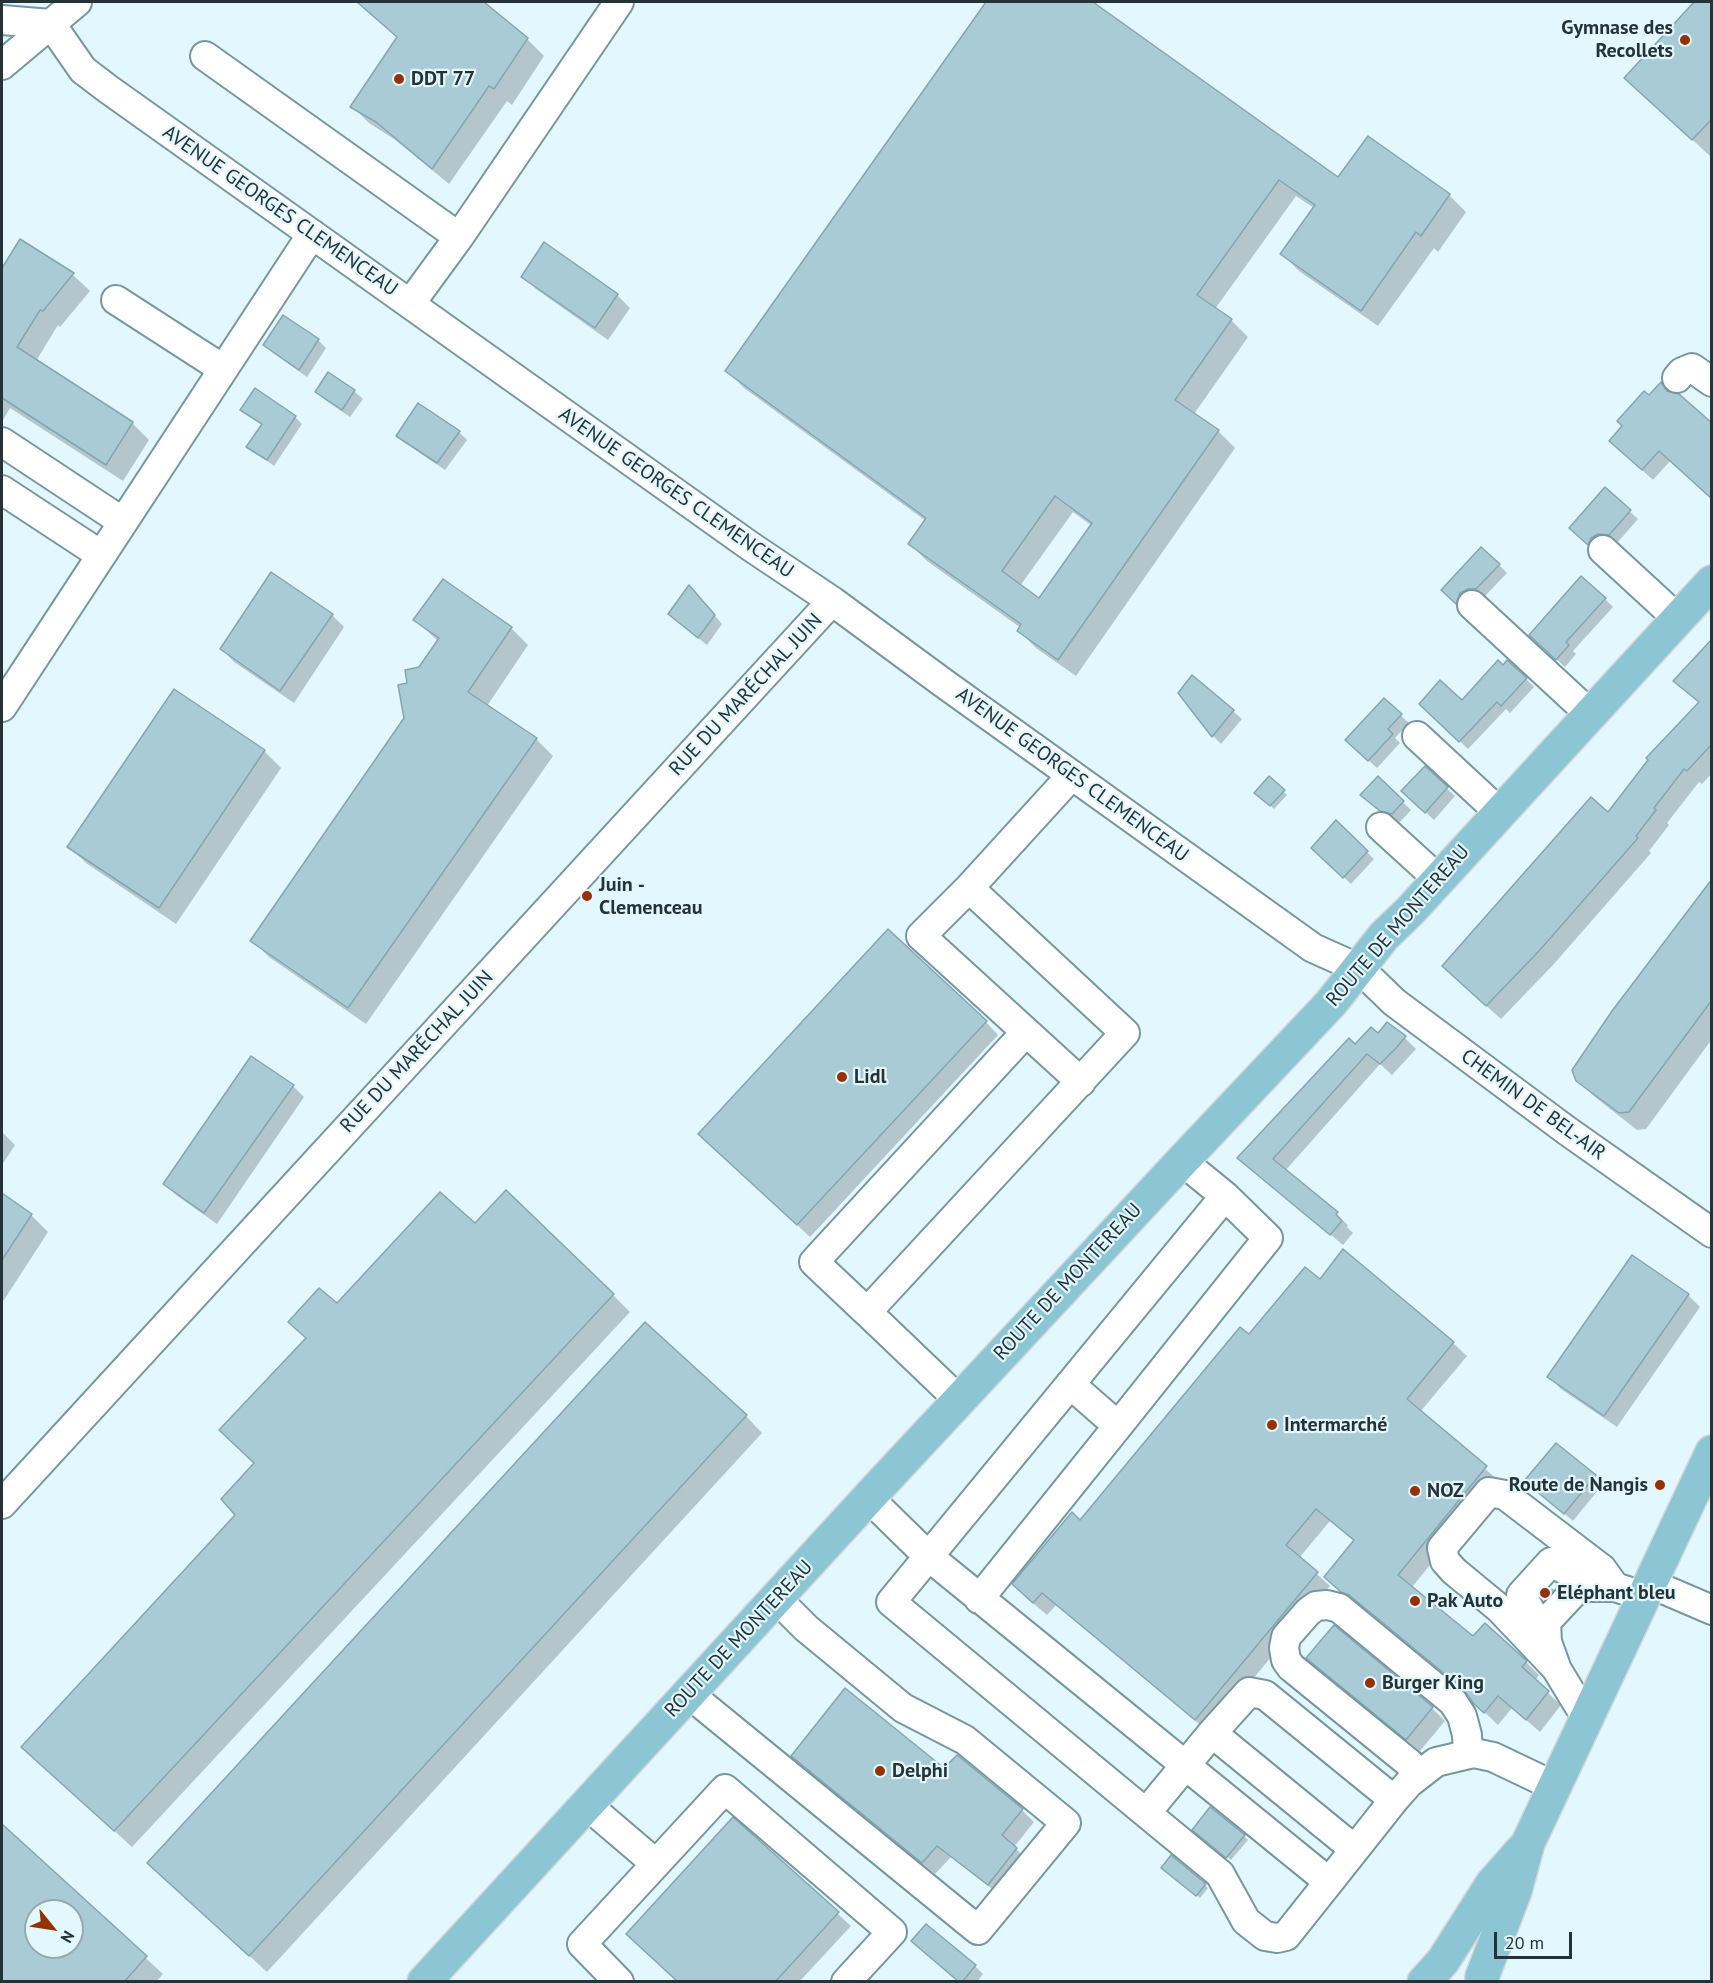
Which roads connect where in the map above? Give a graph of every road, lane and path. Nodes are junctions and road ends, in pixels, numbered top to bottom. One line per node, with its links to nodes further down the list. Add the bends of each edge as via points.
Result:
1 (77, 2): 4 (street)
2 (619, 2): 8 (street)
3 (2, 20): 4 (street)
4 (51, 24): 6 (street); 7 (street, AVENUE GEORGES CLEMENCEAU, via 83,70)
5 (205, 57): 8 (street)
6 (2, 65)
7 (312, 234): 10 (street, AVENUE GEORGES CLEMENCEAU); 11 (street)
8 (459, 237): 10 (street)
9 (116, 300): 11 (street)
10 (410, 304): 20 (street, AVENUE GEORGES CLEMENCEAU)
11 (223, 369): 16 (street)
12 (1677, 378): 13 (street, via 1692,368)
13 (1712, 382)
14 (2, 442): 16 (street)
15 (2, 490): 18 (street)
16 (123, 522): 18 (street)
17 (1603, 550): 22 (street)
18 (101, 555): 23 (street)
19 (1712, 582): 22 (main road, ROUTE DE MONTEREAU)
20 (832, 601): 26 (street, AVENUE GEORGES CLEMENCEAU); 43 (street, RUE DU MARÉCHAL JUIN)
21 (1472, 605): 24 (street)
22 (1678, 619): 24 (main road, ROUTE DE MONTEREAU)
23 (2, 708)
24 (1590, 714): 27 (main road, ROUTE DE MONTEREAU)
25 (1417, 736): 27 (street)
26 (1072, 775): 30 (street); 31 (street, AVENUE GEORGES CLEMENCEAU, via 1313,948)
27 (1499, 812): 29 (main road, ROUTE DE MONTEREAU)
28 (1381, 827): 29 (street)
29 (1438, 879): 31 (main road, ROUTE DE MONTEREAU, via 1384,936)
30 (969, 888): 32 (street, via 921,936); 33 (street, via 1125,1033)
31 (1360, 969): 34 (main road, ROUTE DE MONTEREAU); 36 (street, CHEMIN DE BEL-AIR, via 1386,997)
32 (1026, 1032): 33 (street); 37 (street, via 814,1262)
33 (1081, 1082): 37 (street)
34 (1182, 1161): 35 (street); 39 (main road, ROUTE DE MONTEREAU)
35 (1225, 1196): 38 (street); 40 (street, via 1268,1238)
36 (1712, 1233)
37 (867, 1311): 39 (street)
38 (1070, 1384): 40 (street); 44 (street)
39 (959, 1400): 42 (main road, ROUTE DE MONTEREAU)
40 (1118, 1426): 48 (street)
41 (1712, 1452): 46 (main road)
42 (870, 1496): 44 (street); 47 (main road, ROUTE DE MONTEREAU)
43 (2, 1504)
44 (928, 1556): 48 (street); 60 (street, via 891,1602)
45 (1579, 1580): 46 (street); 50 (street, via 1574,1592 1546,1622); 50 (street, via 1551,1562 1521,1595)
46 (1636, 1589): 49 (street); 50 (street, via 1602,1569 1504,1495 1489,1492 1442,1548 1445,1561); 52 (main road)
47 (777, 1599): 51 (main road, ROUTE DE MONTEREAU); 51 (street, via 806,1628 903,1707 965,1740 1066,1824 978,1929)
48 (979, 1599): 55 (street)
49 (1712, 1610)
50 (1552, 1655): 52 (street, via 1579,1706)
51 (688, 1694): 59 (main road, ROUTE DE MONTEREAU)
52 (1589, 1711): 57 (main road)
53 (1212, 1733): 55 (street); 58 (street, via 1249,1692 1265,1695); 62 (street)
54 (1468, 1754): 56 (street, via 1436,1762); 56 (street, via 1462,1716 1453,1702 1339,1608 1316,1606 1286,1637 1286,1660 1409,1763); 57 (street, via 1493,1757)
55 (1186, 1766): 60 (street); 64 (street)
56 (1418, 1776): 58 (street)
57 (1554, 1786): 61 (main road)
58 (1394, 1800): 62 (street)
59 (587, 1805): 63 (street); 65 (main road, ROUTE DE MONTEREAU)
60 (1146, 1813): 64 (street, via 1220,1874 1246,1921 1265,1936 1286,1936)
61 (1528, 1844): 68 (main road, via 1492,1884 1443,1961); 69 (main road)
62 (1354, 1849): 64 (street)
63 (655, 1863): 66 (street, via 582,1944); 67 (street, via 724,1789 892,1932)
64 (1329, 1882)
65 (424, 1982)
66 (619, 1982)
67 (846, 1982)
68 (1424, 1982)
69 (1482, 1982)

